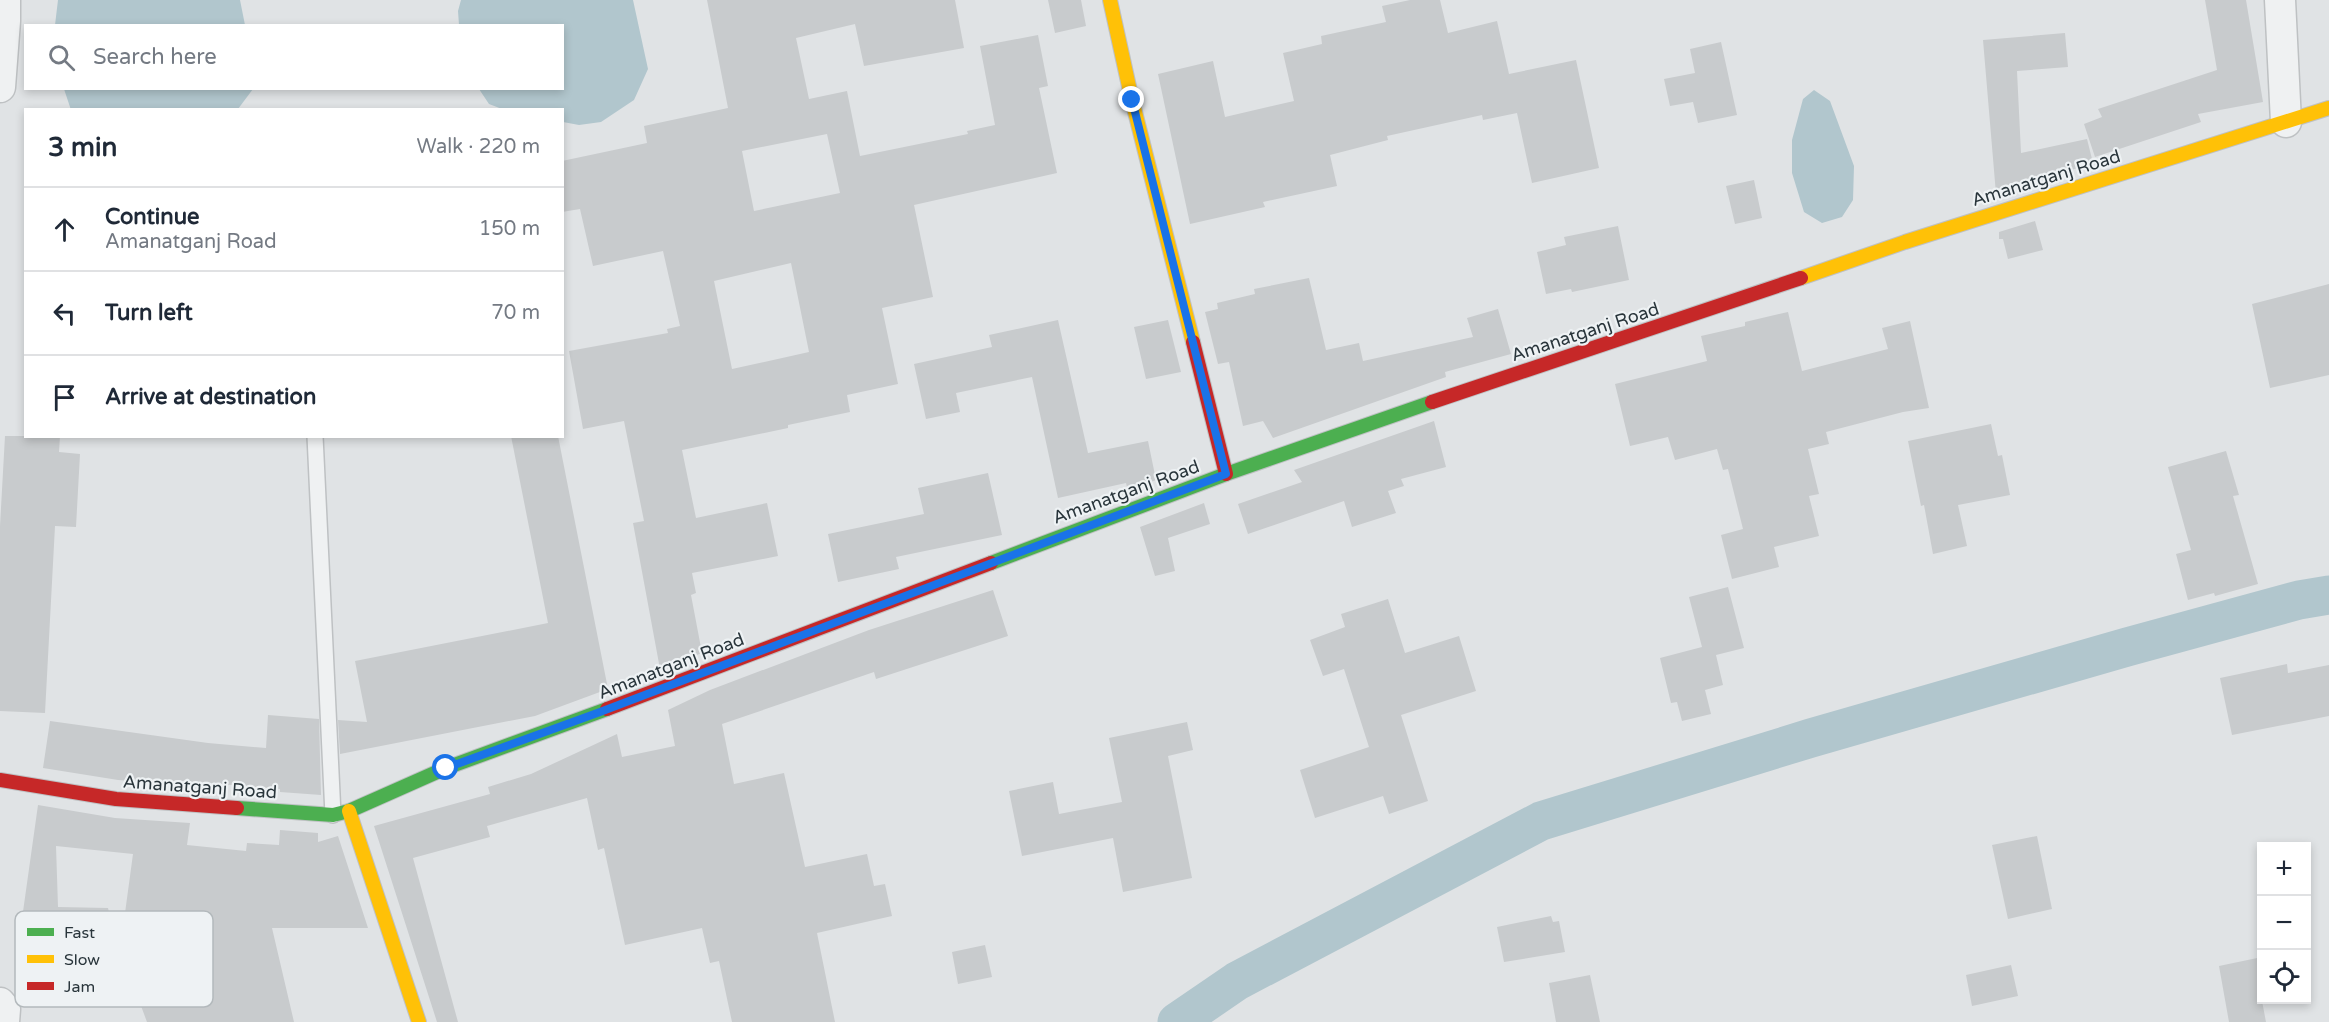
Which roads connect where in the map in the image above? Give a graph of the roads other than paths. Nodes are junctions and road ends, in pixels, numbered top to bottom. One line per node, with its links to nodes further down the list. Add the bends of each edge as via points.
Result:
1 (5, 0): 4 (street)
2 (1110, 0): 8 (main road)
3 (2280, 0): 6 (street)
4 (0, 87)
5 (2329, 108): 6 (main road, Amanatganj Road)
6 (2286, 122): 8 (main road, Amanatganj Road, via 1905,242)
7 (315, 438): 11 (lane)
8 (1226, 474): 10 (main road, Amanatganj Road, via 446,768)
9 (0, 780): 11 (main road, Amanatganj Road, via 116,799)
10 (349, 811): 11 (main road, Amanatganj Road); 14 (main road)
11 (333, 815)
12 (0, 1003): 13 (street, via 5,1009)
13 (4, 1022)
14 (419, 1022)

